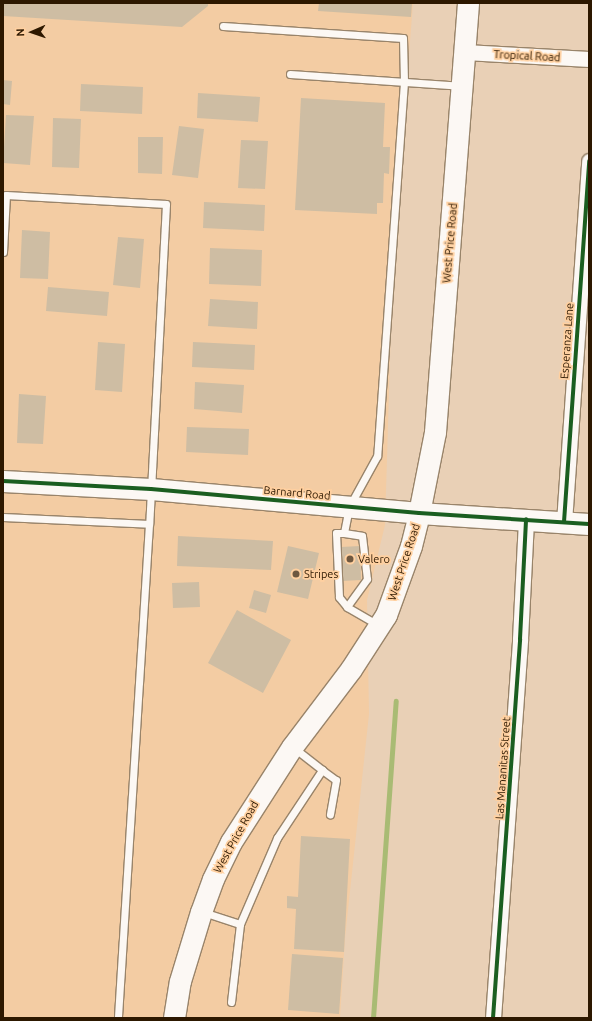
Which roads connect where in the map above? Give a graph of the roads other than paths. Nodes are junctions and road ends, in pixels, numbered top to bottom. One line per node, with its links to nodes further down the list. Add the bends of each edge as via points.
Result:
1 (468, 3): 3 (main road, West Price Road)
2 (223, 26): 6 (lane, via 403,38)
3 (465, 52): 4 (street, Tropical Road); 7 (main road, West Price Road)
4 (589, 59)
5 (290, 74): 6 (lane)
6 (404, 82): 7 (lane); 12 (lane, via 377,456)
7 (462, 86): 13 (main road, West Price Road, via 435,432)
8 (589, 161): 16 (street, Esperanza Lane)
9 (3, 252): 11 (lane, via 6,195 166,204)
10 (3, 481): 11 (main road, Barnard Road)
11 (151, 489): 12 (main road, Barnard Road); 17 (lane)
12 (349, 507): 13 (main road, Barnard Road); 19 (lane)
13 (419, 514): 15 (main road, Barnard Road); 21 (main road, West Price Road, via 403,567)
14 (3, 517): 17 (lane)
15 (526, 519): 16 (main road, Barnard Road); 30 (street, Las Mananitas Street, via 520,647)
16 (564, 522): 18 (main road, Barnard Road)
17 (149, 524): 28 (lane)
18 (589, 524)
19 (344, 533): 20 (lane, via 336,533 339,597); 20 (lane, via 362,536 367,579)
20 (347, 607): 21 (lane)
21 (380, 625): 22 (main road, West Price Road, via 351,669)
22 (292, 747): 23 (lane); 25 (main road, West Price Road, via 231,842)
23 (322, 770): 24 (lane, via 336,780); 26 (lane, via 277,838)
24 (330, 814)
25 (200, 912): 26 (lane); 29 (main road, West Price Road, via 180,981)
26 (240, 924): 27 (lane)
27 (231, 1002)
28 (118, 1018)
29 (174, 1018)
30 (493, 1018)

